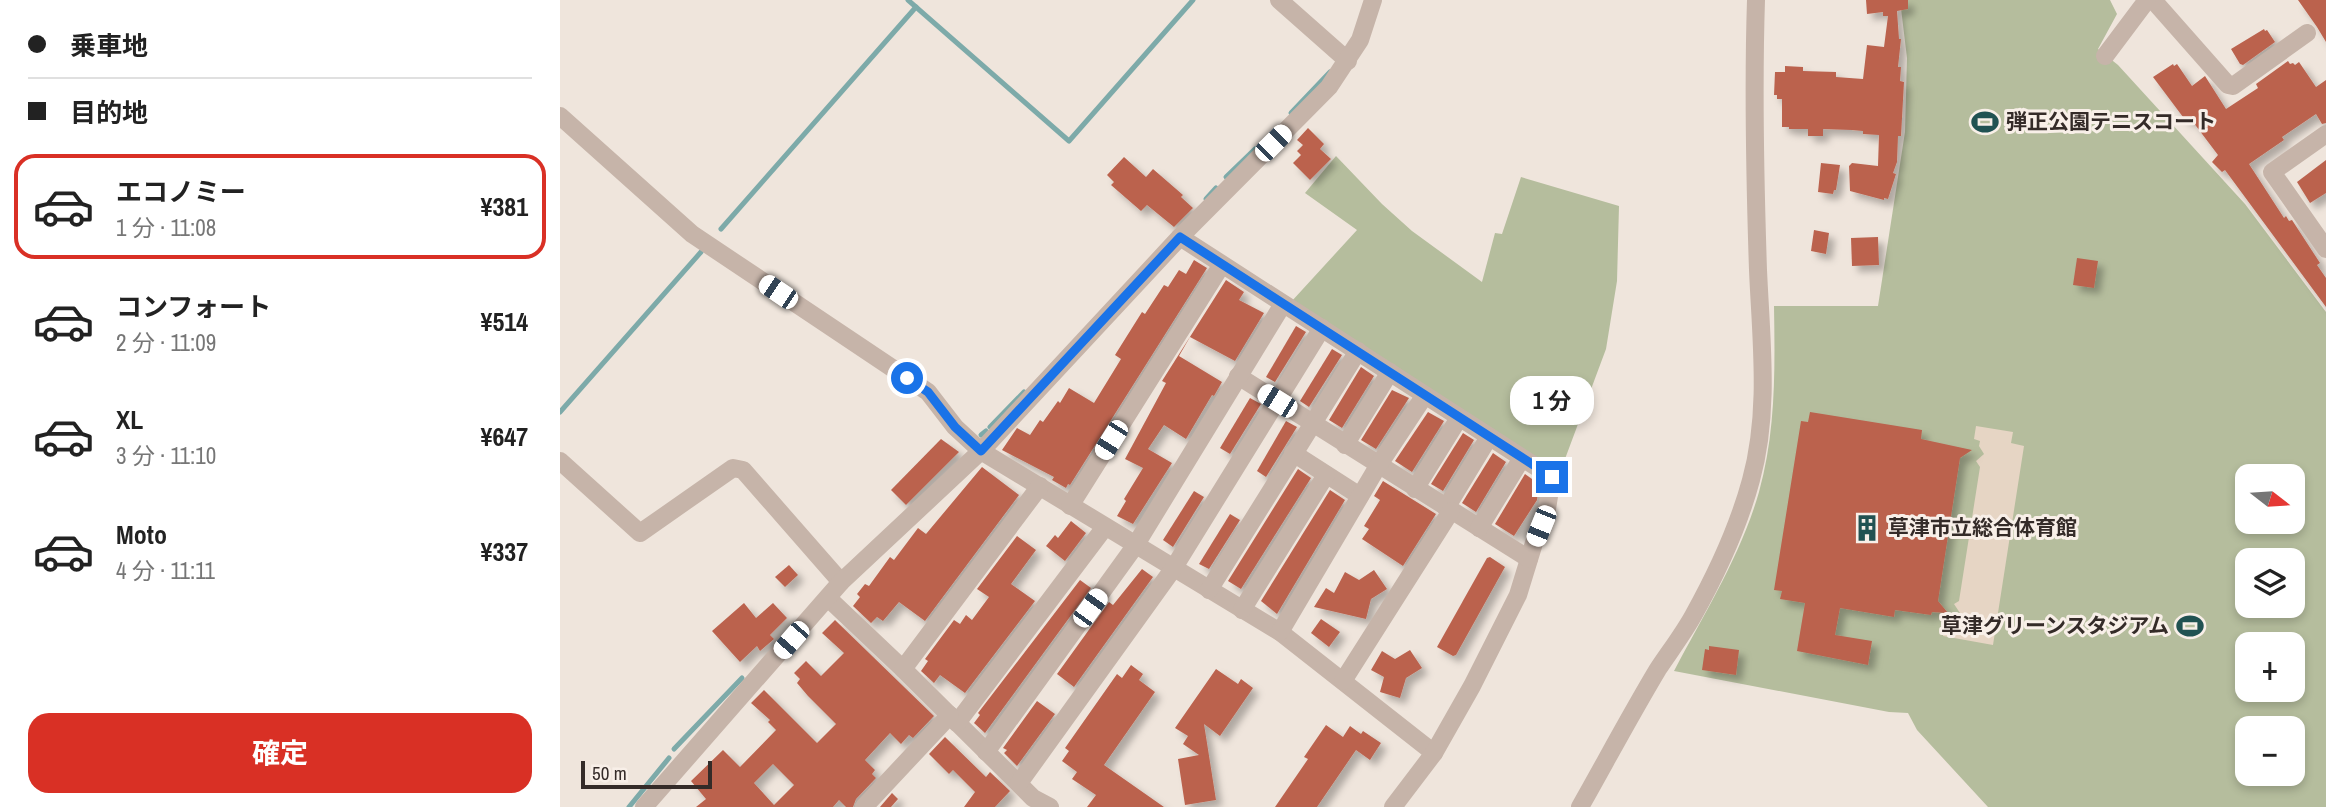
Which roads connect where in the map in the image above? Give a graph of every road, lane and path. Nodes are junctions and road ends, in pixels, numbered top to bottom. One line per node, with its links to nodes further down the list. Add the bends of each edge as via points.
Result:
1 (1279, 0): 8 (street)
2 (1373, 0): 8 (street)
3 (1756, 0): 57 (street, via 1756,215 1764,388 1755,464 1717,571)
4 (2147, 0): 7 (street)
5 (2153, 0): 6 (street, via 2228,85 2234,86)
6 (2307, 33)
7 (2105, 56)
8 (1348, 61): 11 (street, via 1329,87)
9 (560, 117): 25 (street, via 692,234 928,392)
10 (2326, 134): 12 (street, via 2272,172)
11 (1180, 237): 13 (street); 25 (street)
12 (2326, 249)
13 (1221, 266): 14 (street); 34 (street)
14 (1283, 304): 15 (street); 18 (street)
15 (1322, 328): 16 (street); 20 (street)
16 (1358, 351): 17 (street); 22 (street)
17 (1390, 372): 19 (street); 24 (street)
18 (1238, 376): 20 (street); 38 (street)
19 (1425, 395): 21 (street); 29 (street)
20 (1277, 401): 22 (street); 40 (street)
21 (1459, 418): 23 (street); 32 (street)
22 (1311, 424): 24 (street); 26 (street)
23 (1489, 437): 27 (street); 35 (street)
24 (1345, 445): 29 (street)
25 (981, 451): 31 (street); 41 (street)
26 (1293, 453): 30 (street); 42 (street)
27 (1522, 458): 37 (street); 39 (street, via 1552,477 1547,509)
28 (560, 461): 41 (street, via 640,533 733,468 743,470)
29 (1378, 466): 32 (street); 33 (street)
30 (1326, 475): 33 (street); 44 (street)
31 (1040, 486): 34 (street); 46 (street)
32 (1415, 489): 35 (street)
33 (1360, 496): 45 (street)
34 (1070, 506): 36 (street)
35 (1448, 510): 37 (street); 47 (street)
36 (1105, 527): 38 (street); 48 (street)
37 (1479, 528): 39 (street)
38 (1135, 546): 40 (street); 49 (street)
39 (1529, 559): 50 (street, via 1518,595)
40 (1173, 569): 42 (street); 51 (street)
41 (841, 582): 43 (street)
42 (1209, 590): 44 (street)
43 (828, 598): 46 (street); 53 (street)
44 (1242, 610): 45 (street)
45 (1280, 632): 47 (street)
46 (904, 669): 48 (street)
47 (1343, 681): 50 (street)
48 (953, 719): 49 (street); 54 (street)
49 (986, 752): 51 (street)
50 (1434, 753): 56 (street)
51 (1019, 783): 52 (street)
52 (1028, 802): 55 (street)
53 (644, 807)
54 (864, 807)
55 (1050, 807)
56 (1393, 807)
57 (1580, 807)

